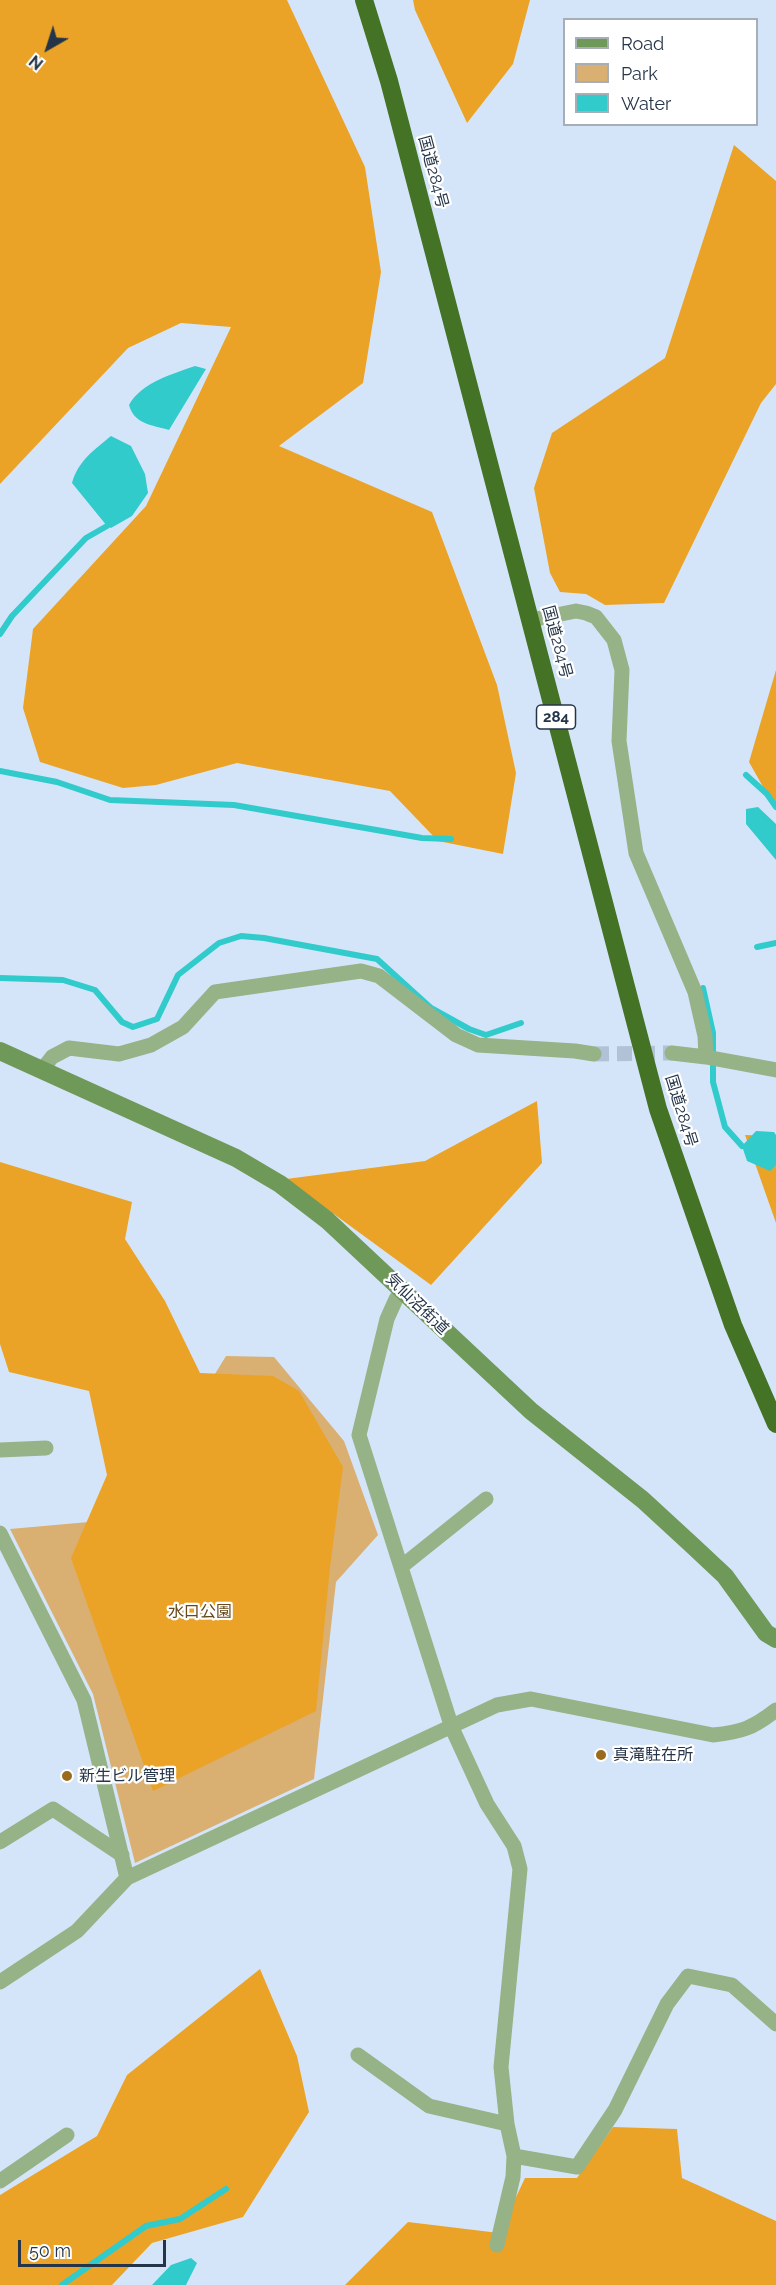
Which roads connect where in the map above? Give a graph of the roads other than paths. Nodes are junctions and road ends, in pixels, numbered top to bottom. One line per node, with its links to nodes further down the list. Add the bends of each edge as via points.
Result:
1 (364, 0): 2 (highway, 国道284号 / 284)
2 (531, 620): 6 (street, via 586,613 596,617 614,640 622,670 619,741 636,853 695,992); 10 (highway, 国道284号 / 284, via 658,1109 733,1325)
3 (0, 1051): 7 (street, 気仙沼街道)
4 (672, 1053): 6 (street)
5 (594, 1054): 7 (street, via 478,1046 456,1035 379,976 361,971 215,992 183,1027 151,1045 119,1054 69,1048 52,1057)
6 (706, 1057): 8 (street)
7 (42, 1070): 9 (street, 気仙沼街道, via 236,1158 280,1184 327,1220)
8 (776, 1070)
9 (404, 1290): 15 (street, via 387,1319 359,1435); 16 (street, 気仙沼街道, via 531,1411 643,1500 717,1568)
10 (776, 1424)
11 (46, 1448): 12 (street)
12 (0, 1450)
13 (486, 1499): 15 (street)
14 (0, 1533): 20 (street, via 84,1700)
15 (401, 1568): 18 (street)
16 (776, 1640)
17 (776, 1710): 18 (street, via 741,1732 713,1735 531,1699 497,1706)
18 (452, 1728): 21 (street); 25 (street, via 487,1804 514,1846 520,1869 501,2067)
19 (0, 1842): 20 (street, via 53,1809)
20 (122, 1855): 21 (street)
21 (127, 1878): 22 (street, via 77,1931)
22 (0, 1982)
23 (776, 2024): 27 (street, via 732,1985 688,1976 667,2004 615,2110 577,2167)
24 (358, 2055): 25 (street, via 429,2106)
25 (507, 2124): 27 (street)
26 (67, 2135): 28 (street)
27 (514, 2156): 29 (street)
28 (0, 2181)
29 (498, 2245)

